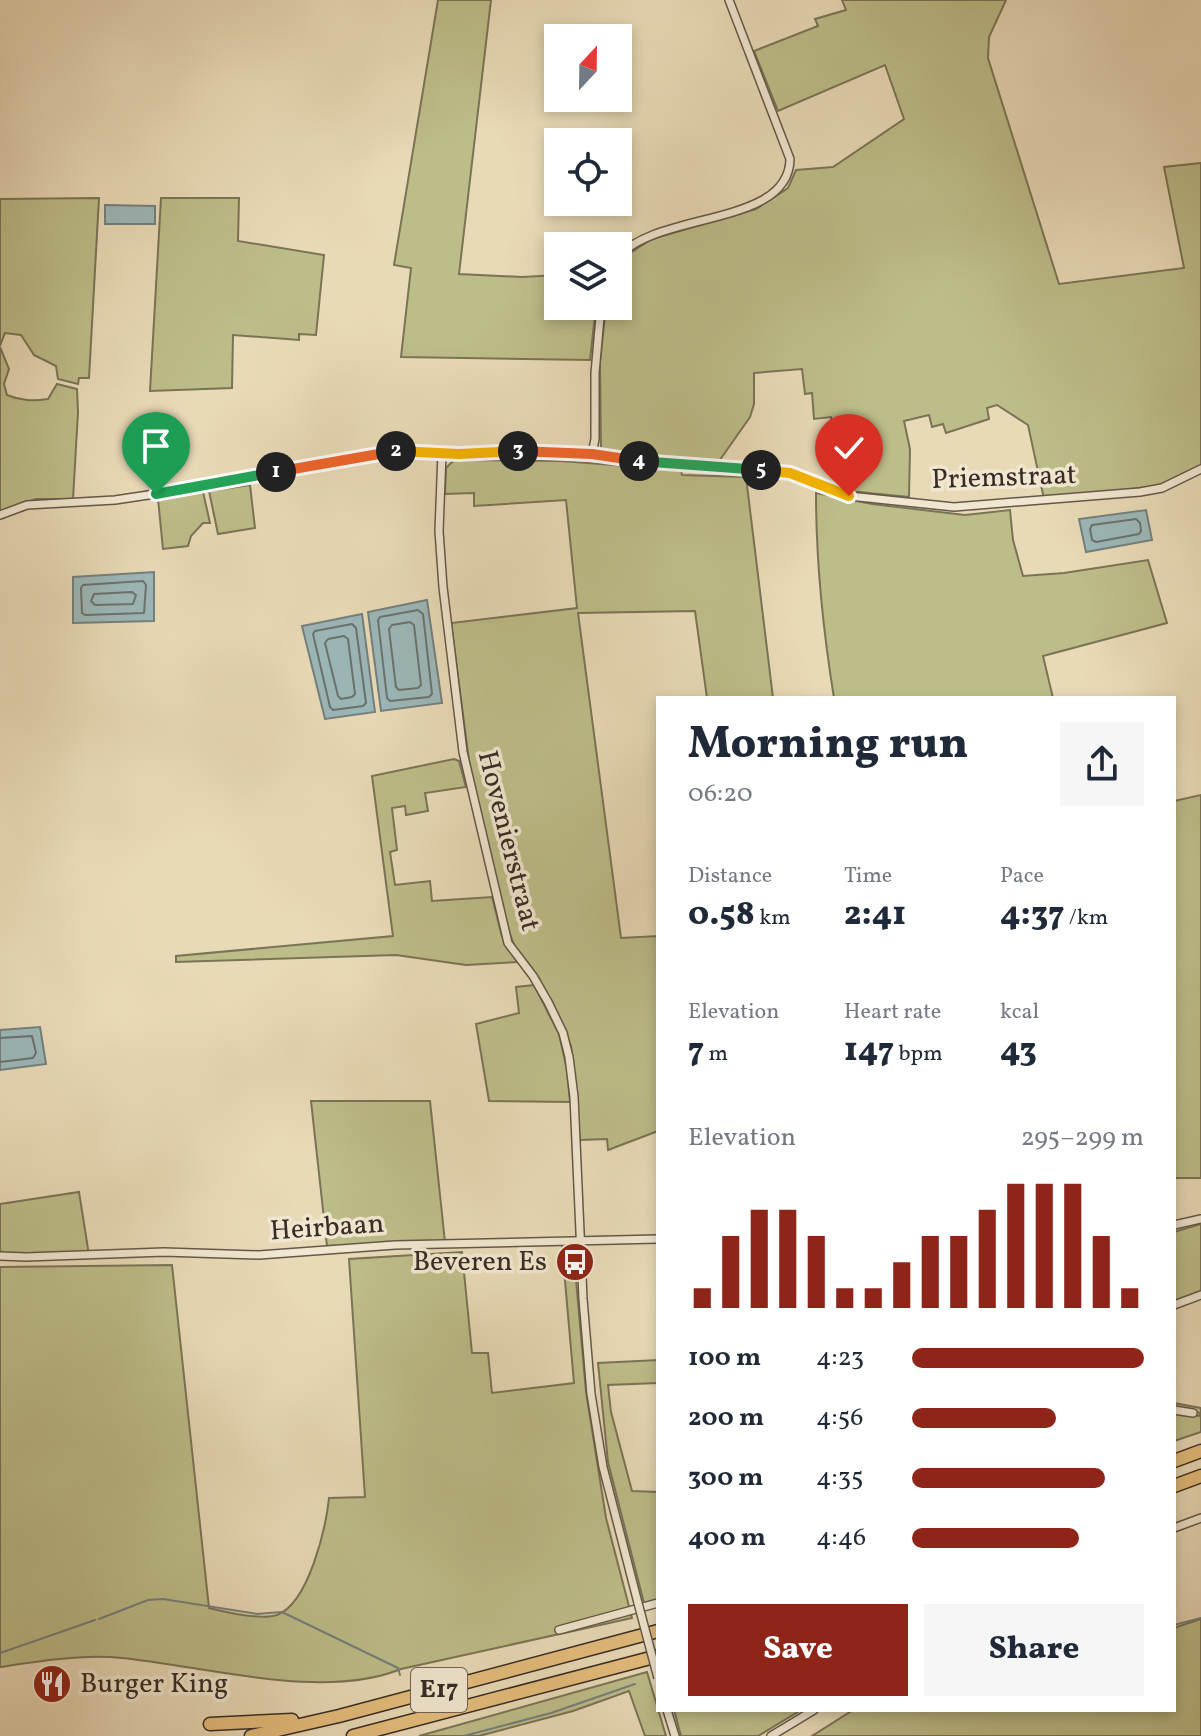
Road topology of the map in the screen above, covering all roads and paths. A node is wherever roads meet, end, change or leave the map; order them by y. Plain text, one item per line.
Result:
1 (729, 0) edge
2 (632, 246) edge
3 (600, 320) edge
4 (442, 453) junction
5 (592, 454) junction
6 (1201, 469) edge
7 (0, 515) edge
8 (1201, 1219) edge
9 (1176, 1225) edge
10 (656, 1239) edge
11 (581, 1241) junction
12 (0, 1256) edge
13 (1201, 1295) edge
14 (1176, 1304) edge
15 (1176, 1410) edge
16 (1193, 1413) dead end
17 (1201, 1451) edge
18 (1176, 1460) edge
19 (1201, 1476) edge
20 (1176, 1485) edge
21 (1201, 1518) edge
22 (1176, 1527) edge
23 (656, 1604) edge
24 (559, 1630) dead end
25 (656, 1632) edge
26 (656, 1657) edge
27 (656, 1670) edge
28 (668, 1712) edge
29 (811, 1712) edge
30 (339, 1716) junction
31 (210, 1724) dead end
32 (251, 1736) edge
33 (353, 1736) edge
34 (675, 1736) edge
35 (771, 1736) edge

1 - 2 street
3 - 5 street
4 - 5 street, Priemstraat
4 - 7 street, Priemstraat
4 - 11 street, Hovenierstraat
5 - 6 street, Priemstraat
8 - 9 street
10 - 11 street, Heirbaan
11 - 12 street, Heirbaan
11 - 27 street, Hovenierstraat, bridge
13 - 14 street
15 - 16 street
17 - 18 highway
19 - 20 highway
21 - 22 street
23 - 24 street
25 - 30 highway, E17
26 - 33 highway, E17
28 - 34 street
29 - 35 street
30 - 31 highway
30 - 32 highway, E17

